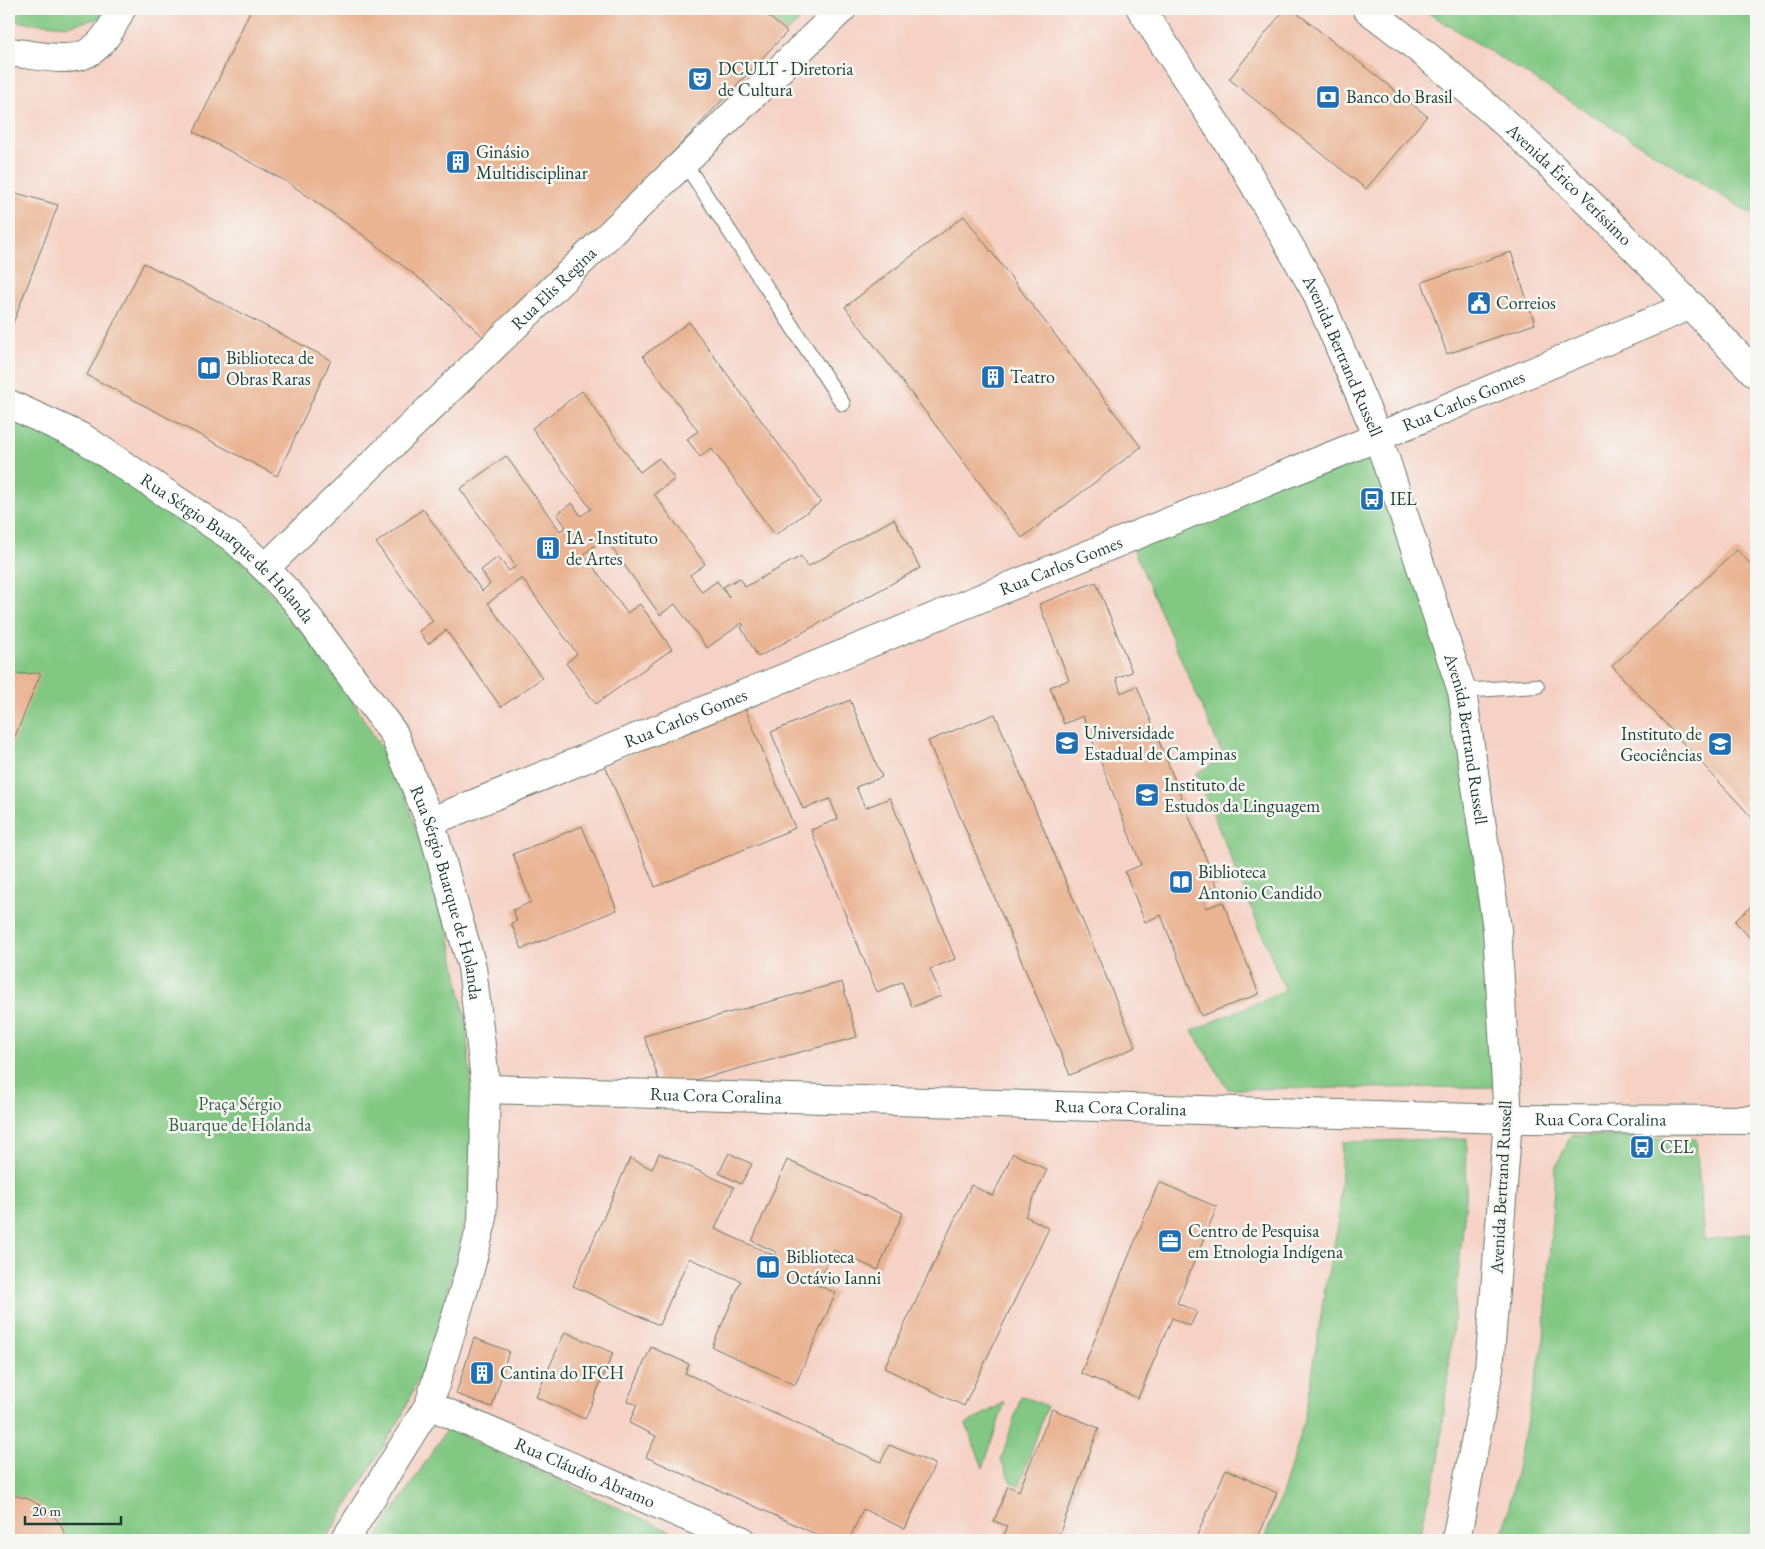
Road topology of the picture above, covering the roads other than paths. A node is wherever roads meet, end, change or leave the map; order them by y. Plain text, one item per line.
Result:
1 (121, 9) edge
2 (842, 9) edge
3 (1140, 9) edge
4 (1367, 9) edge
5 (9, 52) edge
6 (684, 162) junction
7 (1691, 305) junction
8 (1756, 374) edge
9 (9, 404) edge
10 (842, 404) dead end
11 (1378, 437) junction
12 (265, 568) junction
13 (1537, 686) dead end
14 (1462, 691) junction
15 (431, 824) junction
16 (486, 1089) junction
17 (1508, 1119) junction
18 (1756, 1120) edge
19 (429, 1405) junction
20 (346, 1540) edge
21 (741, 1540) edge
22 (1456, 1540) edge

1 - 5 street
2 - 6 street, Rua Elis Regina
3 - 11 street, Avenida Bertrand Russell
4 - 7 street, Avenida Érico Veríssimo
6 - 10 lane
6 - 12 street, Rua Elis Regina
7 - 8 street, Avenida Érico Veríssimo
7 - 11 street, Rua Carlos Gomes
9 - 12 street, Rua Sérgio Buarque de Holanda
11 - 14 street, Avenida Bertrand Russell
11 - 15 street, Rua Carlos Gomes
12 - 15 street, Rua Sérgio Buarque de Holanda
13 - 14 lane
14 - 17 street, Avenida Bertrand Russell
15 - 16 street, Rua Sérgio Buarque de Holanda
16 - 17 street, Rua Cora Coralina
16 - 19 street, Rua Sérgio Buarque de Holanda
17 - 18 street, Rua Cora Coralina
17 - 22 street, Avenida Bertrand Russell
19 - 20 street, Rua Sérgio Buarque de Holanda
19 - 21 street, Rua Cláudio Abramo

